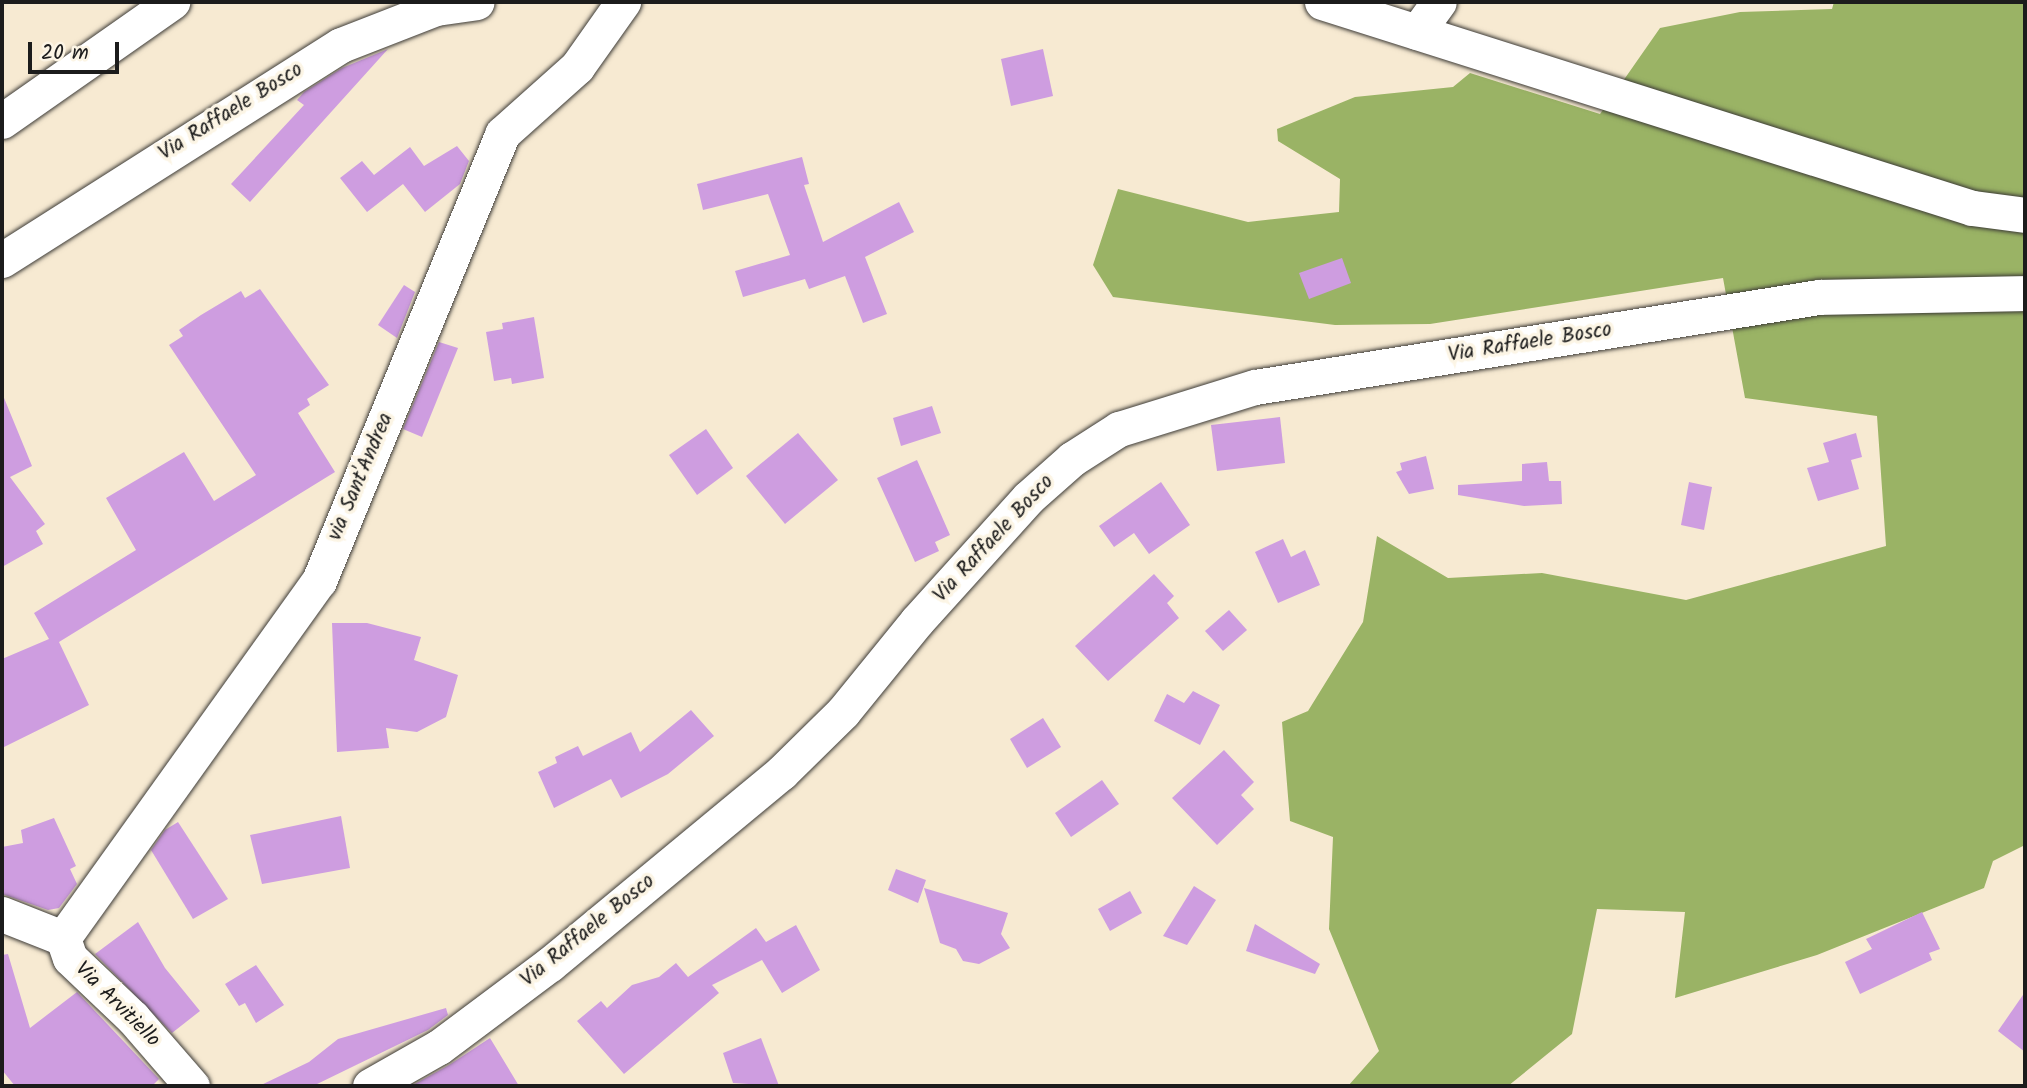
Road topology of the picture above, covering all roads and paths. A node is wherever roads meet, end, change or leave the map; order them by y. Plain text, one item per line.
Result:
1 (172, 2) edge
2 (477, 2) edge
3 (622, 2) edge
4 (1322, 2) edge
5 (1439, 2) edge
6 (1417, 32) junction
7 (2, 121) edge
8 (2025, 215) edge
9 (2, 260) edge
10 (2025, 293) edge
11 (2, 914) edge
12 (63, 938) junction
13 (192, 1086) edge
14 (370, 1086) edge

1 - 7 street
2 - 9 street, Via Raffaele Bosco
3 - 12 street, via Sant'Andrea
4 - 6 street
5 - 6 street
6 - 8 street
10 - 14 street, Via Raffaele Bosco
11 - 12 street, Via Arvitiello
12 - 13 street, Via Arvitiello

